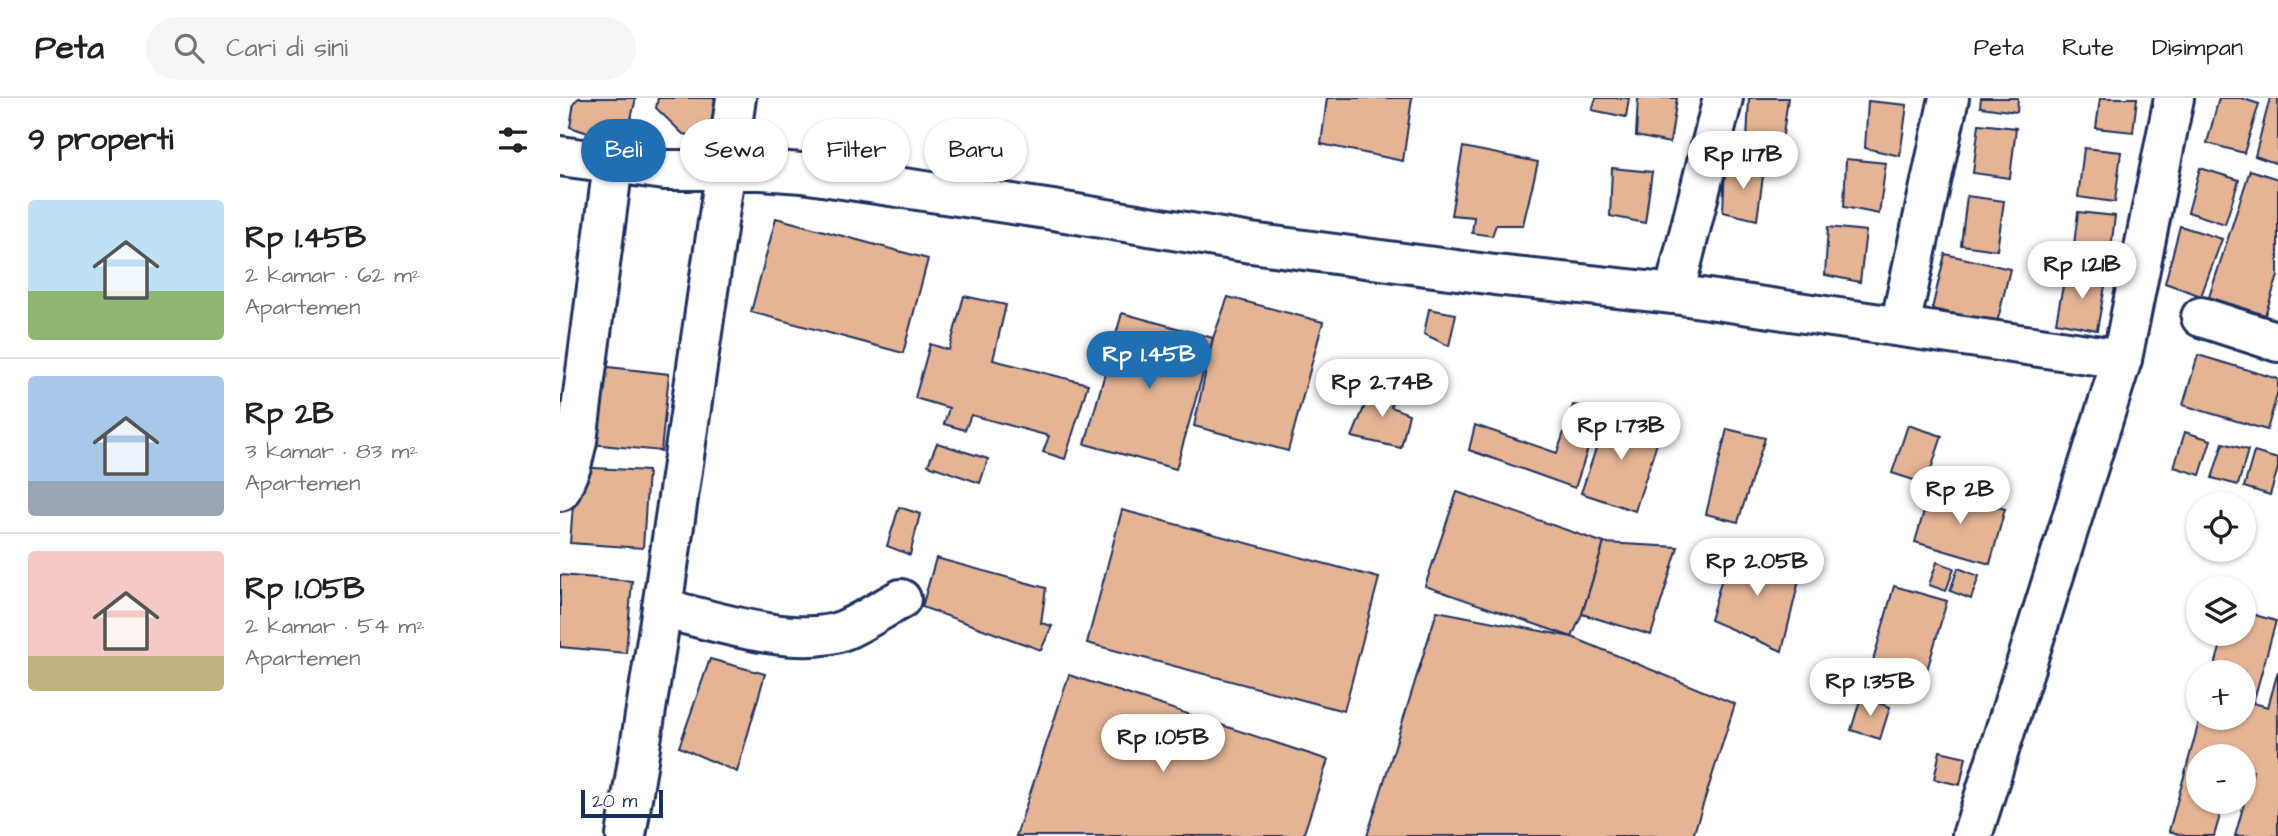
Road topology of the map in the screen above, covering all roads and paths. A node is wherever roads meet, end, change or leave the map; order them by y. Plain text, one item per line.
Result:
1 (736, 98) edge
2 (1724, 98) edge
3 (1949, 98) edge
4 (2174, 98) edge
5 (733, 119) edge
6 (560, 156) edge
7 (581, 159) edge
8 (788, 172) edge
9 (611, 182) edge
10 (723, 182) edge
11 (1674, 294) junction
12 (2201, 317) dead end
13 (1900, 326) junction
14 (2278, 342) edge
15 (2122, 359) junction
16 (560, 491) edge
17 (901, 599) dead end
18 (662, 608) junction
19 (626, 836) edge
20 (1972, 836) edge

1 - 5 lane
2 - 11 lane
3 - 13 lane
4 - 15 lane
6 - 7 lane
8 - 11 lane
9 - 16 lane
10 - 18 lane
11 - 13 lane
12 - 14 lane
13 - 15 lane
15 - 20 lane
17 - 18 lane
18 - 19 lane

